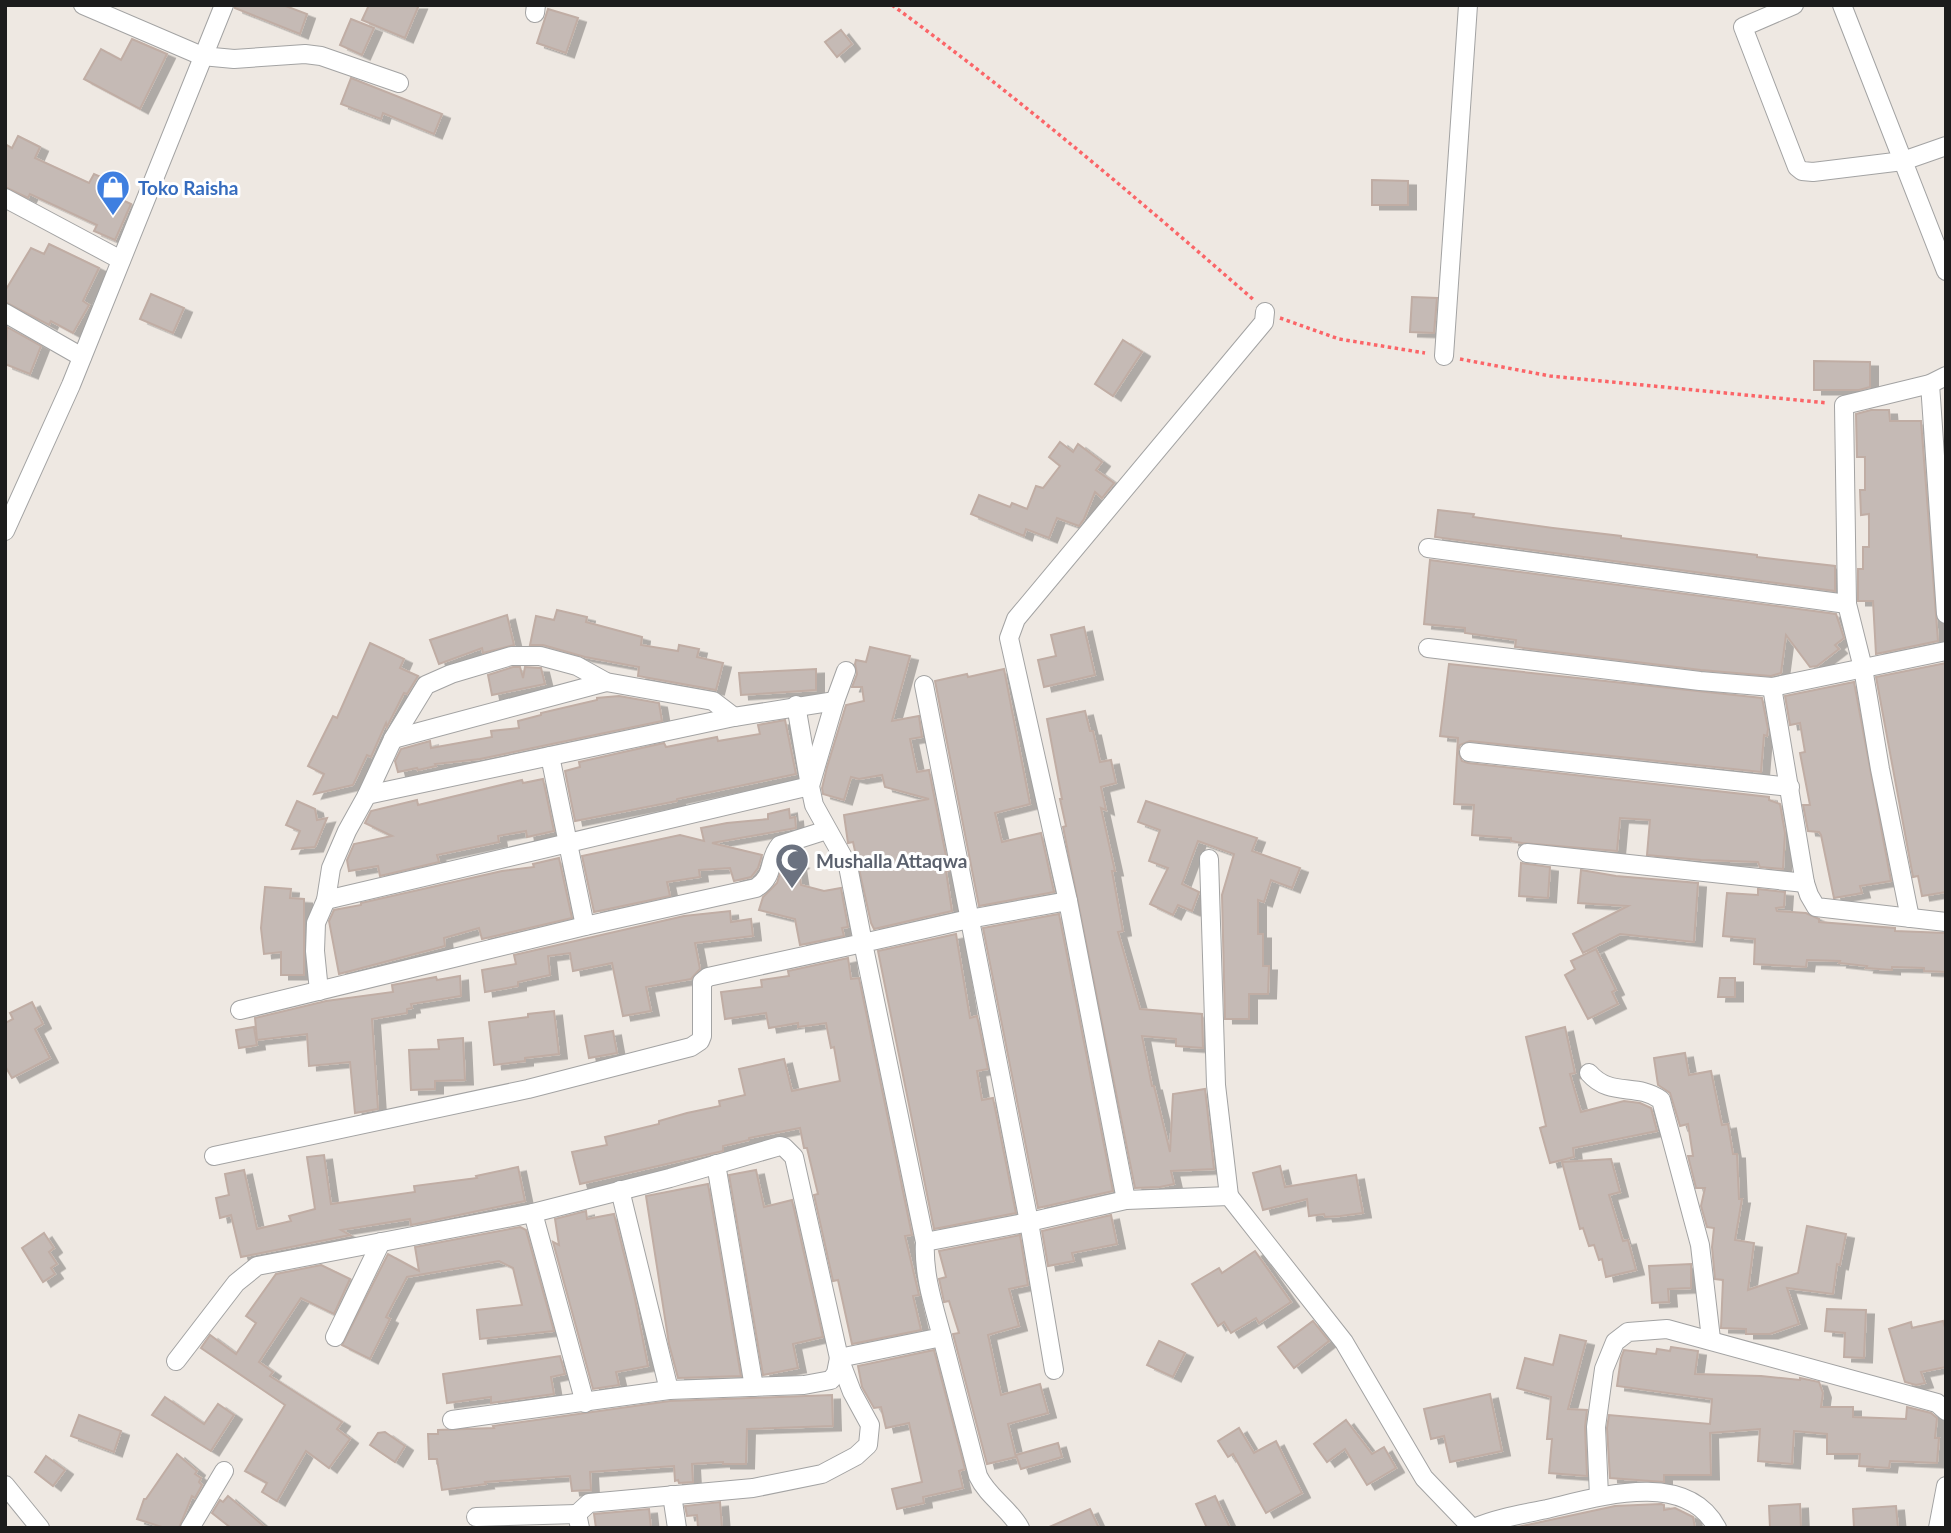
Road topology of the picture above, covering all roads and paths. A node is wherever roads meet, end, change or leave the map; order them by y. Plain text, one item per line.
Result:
1 (83, 5) edge
2 (224, 5) edge
3 (891, 5) edge
4 (1468, 5) edge
5 (1794, 5) edge
6 (1842, 5) edge
7 (202, 56) junction
8 (399, 83) dead end
9 (1946, 146) edge
10 (1903, 161) junction
11 (5, 198) edge
12 (121, 260) junction
13 (1946, 271) edge
14 (5, 313) edge
15 (1265, 313) junction
16 (1444, 356) junction
17 (82, 357) junction
18 (1938, 380) edge
19 (1844, 405) junction
20 (5, 531) edge
21 (1428, 548) dead end
22 (1847, 604) junction
23 (1946, 614) edge
24 (1428, 648) dead end
25 (1946, 651) edge
26 (1863, 668) junction
27 (846, 671) dead end
28 (606, 682) junction
29 (924, 685) dead end
30 (1772, 687) junction
31 (835, 701) junction
32 (796, 705) junction
33 (734, 717) junction
34 (393, 739) junction
35 (1469, 752) dead end
36 (550, 756) junction
37 (810, 786) junction
38 (1790, 787) junction
39 (367, 795) junction
40 (827, 830) junction
41 (569, 843) junction
42 (1527, 853) dead end
43 (1209, 859) dead end
44 (1805, 883) junction
45 (326, 900) junction
46 (1068, 901) junction
47 (1910, 918) junction
48 (970, 919) junction
49 (1946, 922) edge
50 (585, 926) junction
51 (863, 943) junction
52 (319, 990) junction
53 (240, 1010) dead end
54 (1589, 1073) dead end
55 (214, 1156) dead end
56 (716, 1164) junction
57 (620, 1190) junction
58 (1229, 1196) junction
59 (1126, 1200) junction
60 (533, 1213) junction
61 (1029, 1222) junction
62 (381, 1242) junction
63 (925, 1242) junction
64 (335, 1336) dead end
65 (942, 1337) junction
66 (1711, 1339) junction
67 (839, 1358) junction
68 (176, 1361) dead end
69 (1054, 1370) dead end
70 (754, 1387) junction
71 (669, 1390) junction
72 (585, 1403) junction
73 (1946, 1411) edge
74 (452, 1420) dead end
75 (224, 1471) dead end
76 (5, 1485) edge
77 (1946, 1486) edge
78 (671, 1495) junction
79 (1599, 1496) junction
80 (476, 1517) dead end
81 (514, 1521) edge
82 (578, 1521) edge
83 (40, 1528) edge
84 (190, 1528) edge
85 (677, 1528) edge
86 (1020, 1528) edge
87 (1473, 1528) edge
88 (1717, 1528) edge
89 (1938, 1528) edge

1 - 7 street
2 - 7 street
3 - 15 path
4 - 16 street
5 - 10 street
6 - 10 street
7 - 8 street
7 - 12 street
9 - 10 street
10 - 13 street
11 - 12 street
12 - 17 street
14 - 17 street
15 - 16 path
15 - 46 street
16 - 19 path
17 - 20 street
18 - 19 street
18 - 23 street
19 - 22 street
21 - 22 street
22 - 26 street
24 - 30 street
25 - 26 street
26 - 30 street
26 - 47 street
27 - 31 street
28 - 33 street
28 - 34 street
28 - 34 street
29 - 48 street
30 - 38 street
31 - 32 street
31 - 37 street
32 - 33 street
32 - 37 street
33 - 36 street
34 - 39 street
35 - 38 street
36 - 39 street
36 - 41 street
37 - 40 street
37 - 41 street
38 - 44 street
39 - 45 street
40 - 50 street
40 - 51 street
41 - 45 street
41 - 50 street
42 - 44 street
43 - 58 street
44 - 47 street
45 - 52 street
46 - 48 street
46 - 59 street
47 - 49 street
48 - 51 street
48 - 61 street
50 - 52 street
51 - 55 street
51 - 63 street
52 - 53 street
54 - 66 street
56 - 57 street
56 - 67 street
56 - 70 street
57 - 60 street
57 - 71 street
58 - 59 street
58 - 87 street
59 - 61 street
60 - 62 street
60 - 72 street
61 - 63 street
61 - 69 street
62 - 64 street
62 - 68 street
63 - 65 street
65 - 67 street
65 - 86 street
66 - 73 street
66 - 79 street
67 - 70 street
67 - 78 street
70 - 71 street
71 - 72 street
72 - 74 street
75 - 84 street
76 - 83 street
77 - 89 street
78 - 82 street
78 - 85 street
79 - 87 street
79 - 88 street
80 - 81 street
81 - 82 street

